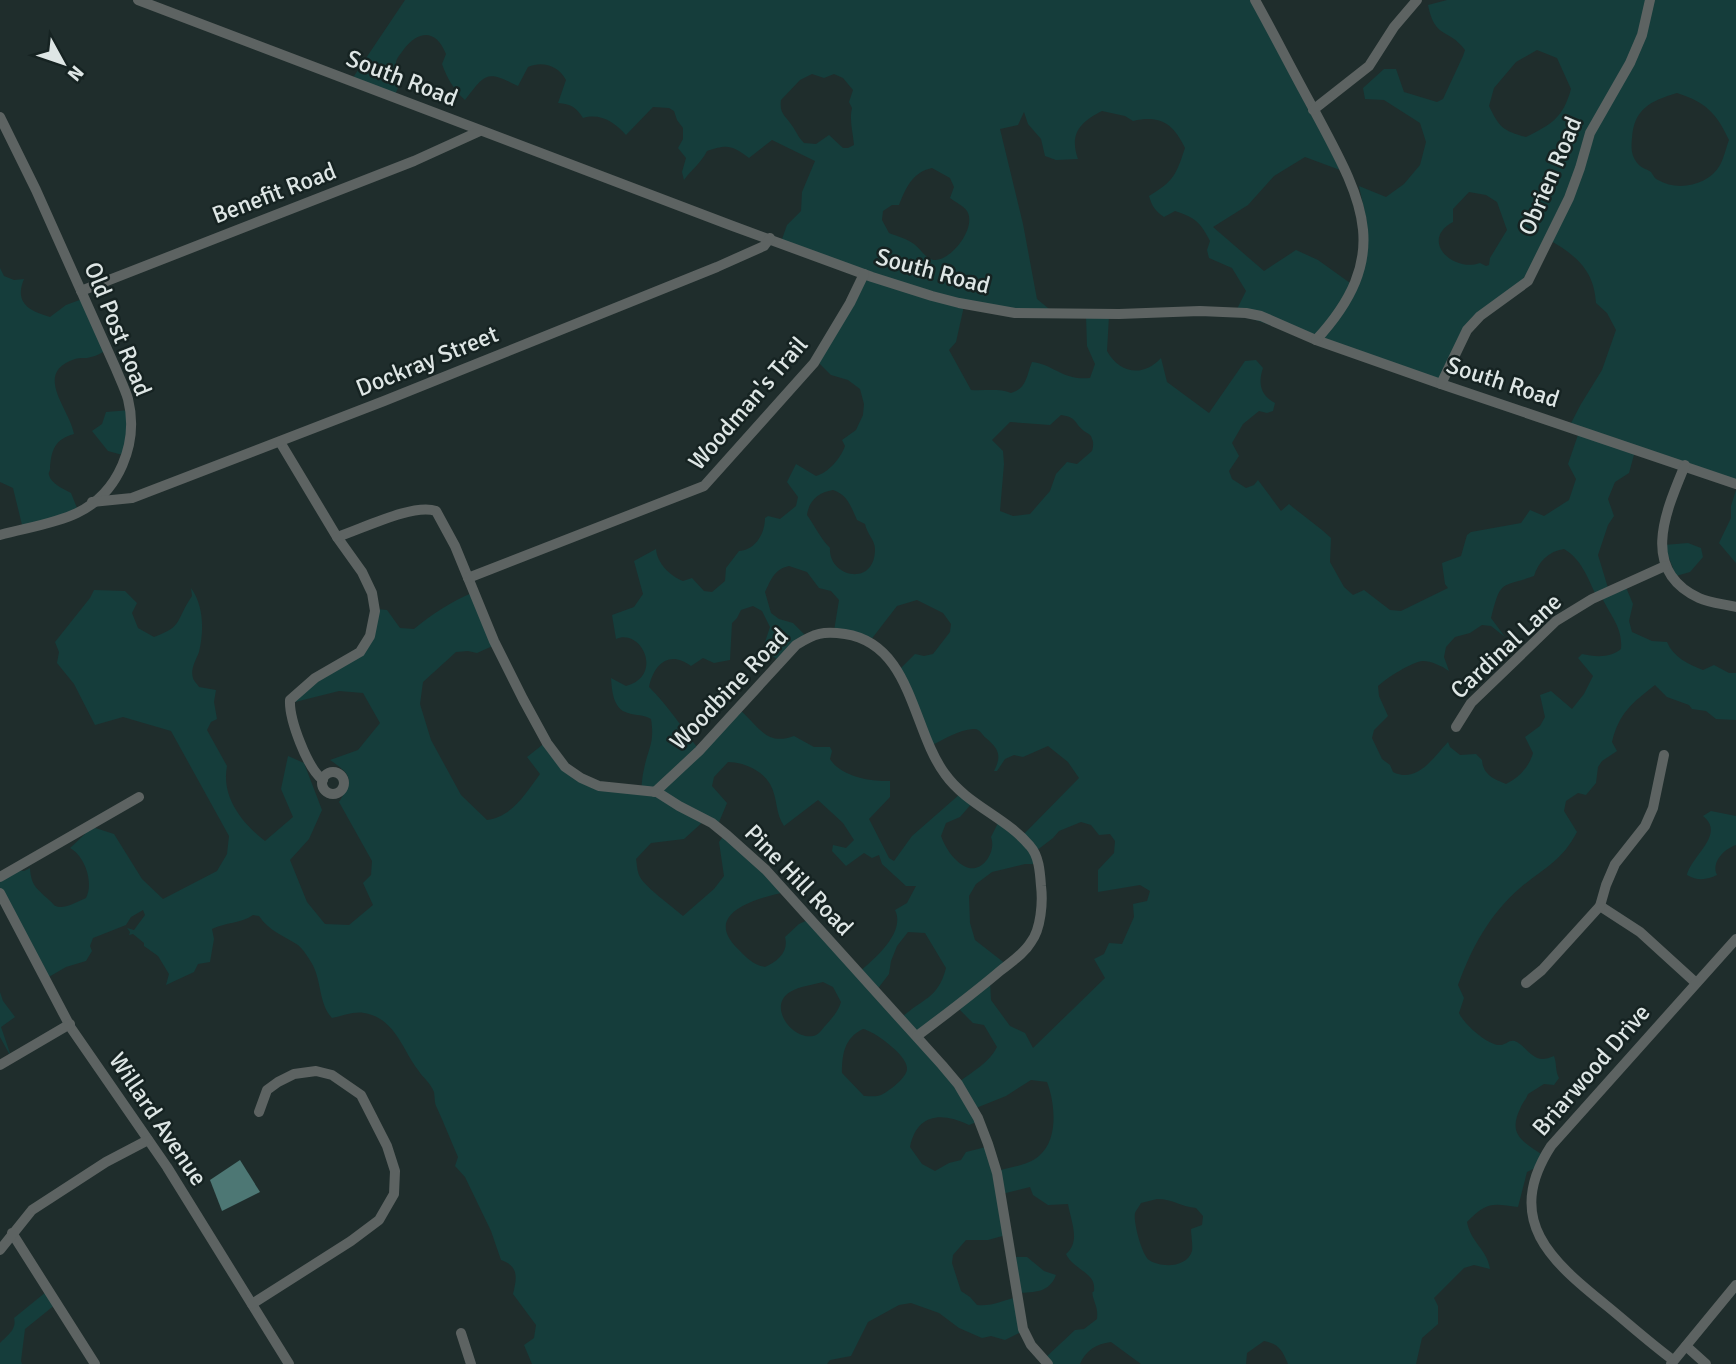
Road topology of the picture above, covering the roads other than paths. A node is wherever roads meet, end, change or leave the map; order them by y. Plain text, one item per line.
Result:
1 (138, 0) edge
2 (1255, 0) edge
3 (1417, 0) edge
4 (1650, 0) edge
5 (1313, 110) junction
6 (0, 117) edge
7 (480, 131) junction
8 (770, 238) junction
9 (864, 274) junction
10 (81, 291) junction
11 (1316, 340) junction
12 (1441, 384) junction
13 (280, 442) junction
14 (1685, 466) junction
15 (1736, 484) edge
16 (92, 502) junction
17 (0, 535) edge
18 (337, 537) junction
19 (1665, 566) junction
20 (468, 578) junction
21 (1736, 607) edge
22 (1456, 727) dead end
23 (1664, 755) dead end
24 (323, 780) dead end
25 (655, 792) junction
26 (139, 797) dead end
27 (0, 877) edge
28 (0, 893) edge
29 (1601, 906) junction
30 (1736, 939) edge
31 (1526, 983) dead end
32 (1696, 983) junction
33 (70, 1024) junction
34 (917, 1036) junction
35 (0, 1065) edge
36 (259, 1112) dead end
37 (148, 1140) junction
38 (12, 1233) junction
39 (0, 1250) edge
40 (1736, 1285) edge
41 (252, 1304) junction
42 (461, 1333) dead end
43 (1686, 1346) junction
44 (1672, 1362) edge
45 (95, 1364) edge
46 (289, 1364) edge
47 (471, 1364) edge
48 (1048, 1364) edge
49 (1706, 1364) edge

1 - 7 street, South Road
2 - 5 street
3 - 5 street
4 - 12 street, Obrien Road
5 - 11 street
6 - 10 street, Old Post Road
7 - 8 street, South Road
7 - 10 street, Benefit Road
8 - 9 street, South Road
8 - 13 street, Dockray Street
9 - 11 street, South Road
9 - 20 street, Woodman's Trail
10 - 16 street, Old Post Road
11 - 12 street, South Road
12 - 14 street, South Road
13 - 16 street, Dockray Street
13 - 18 street
14 - 15 street, South Road
14 - 19 street
16 - 17 street, Old Post Road
18 - 20 street, Pine Hill Road
18 - 24 street
19 - 21 street
19 - 22 street, Cardinal Lane
20 - 25 street, Pine Hill Road
23 - 29 street
25 - 34 street, Pine Hill Road
25 - 34 street, Woodbine Road
26 - 27 street
28 - 33 street, Willard Avenue
29 - 31 street
29 - 32 street
30 - 32 street, Briarwood Drive
32 - 44 street, Briarwood Drive
33 - 35 street
33 - 37 street, Willard Avenue
34 - 48 street, Pine Hill Road
36 - 41 street
37 - 38 street
37 - 41 street, Willard Avenue
38 - 39 street
38 - 45 street
40 - 43 street
41 - 46 street, Willard Avenue
42 - 47 street
43 - 44 street
43 - 49 street

